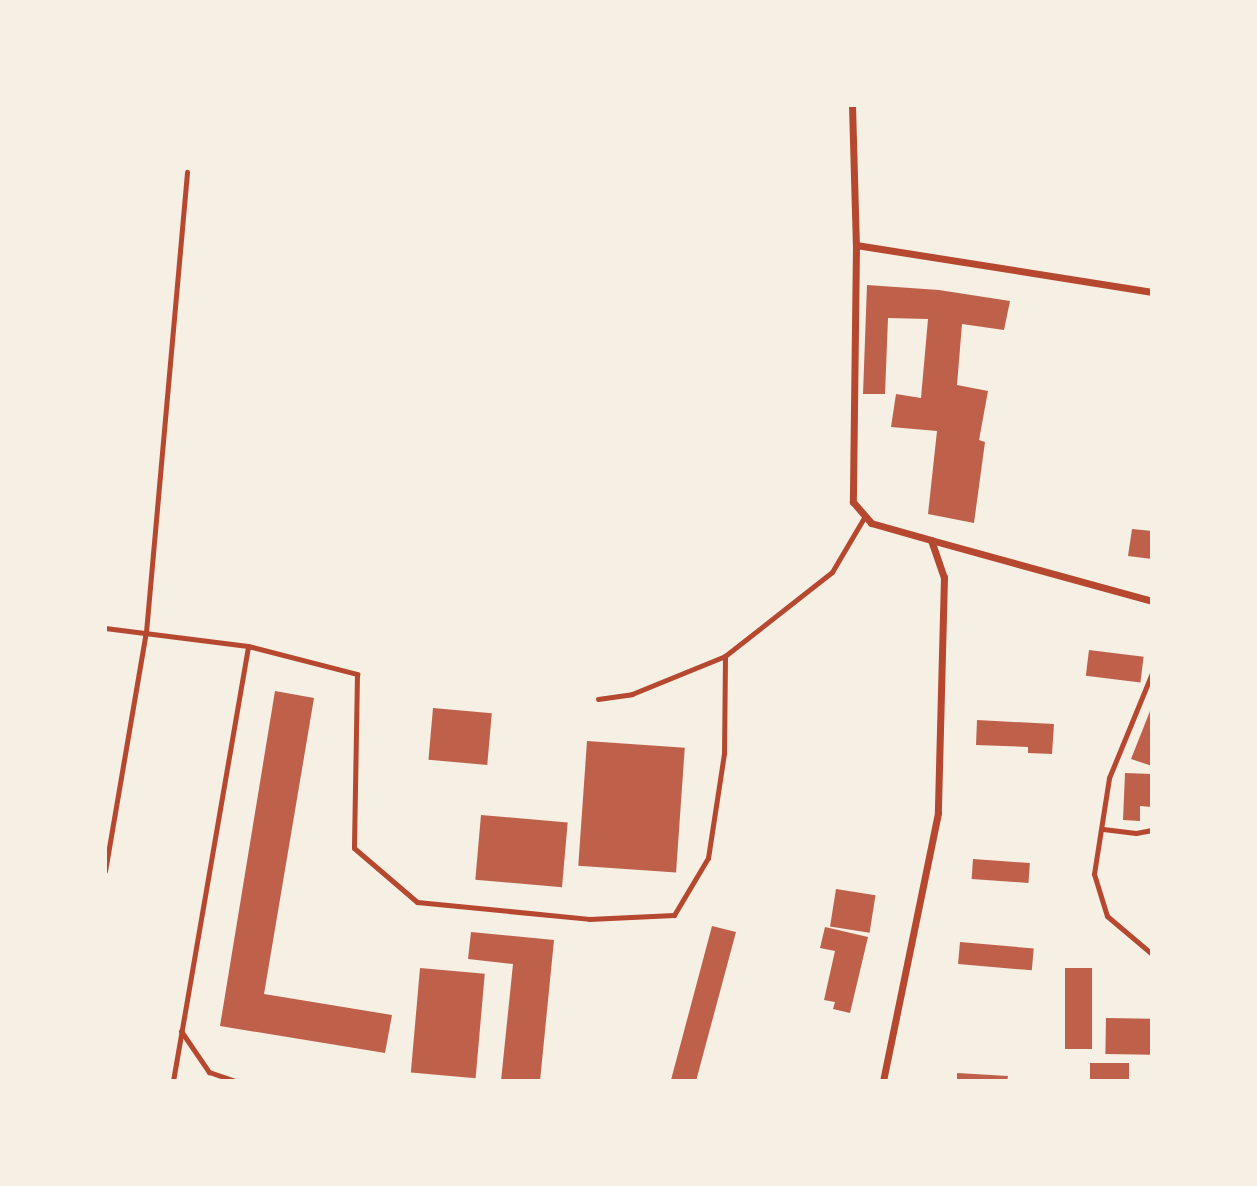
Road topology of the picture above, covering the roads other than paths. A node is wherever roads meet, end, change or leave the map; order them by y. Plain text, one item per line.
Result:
1 (852, 105) edge
2 (187, 172) dead end
3 (856, 245) junction
4 (1152, 292) edge
5 (865, 516) junction
6 (932, 540) junction
7 (1152, 601) edge
8 (105, 628) edge
9 (146, 632) junction
10 (247, 646) junction
11 (724, 656) junction
12 (1152, 673) edge
13 (598, 699) dead end
14 (1103, 829) junction
15 (1152, 830) edge
16 (105, 872) edge
17 (1152, 954) edge
18 (180, 1031) junction
19 (173, 1081) edge
20 (235, 1081) edge
21 (883, 1081) edge

1 - 3 street
2 - 9 lane
3 - 4 street
3 - 5 street
5 - 6 street
5 - 11 lane
6 - 7 street
6 - 21 street
8 - 9 lane
9 - 10 lane
9 - 16 lane
10 - 11 lane
10 - 18 lane
11 - 13 lane
12 - 14 lane
14 - 15 lane
14 - 17 lane
18 - 19 lane
18 - 20 lane

